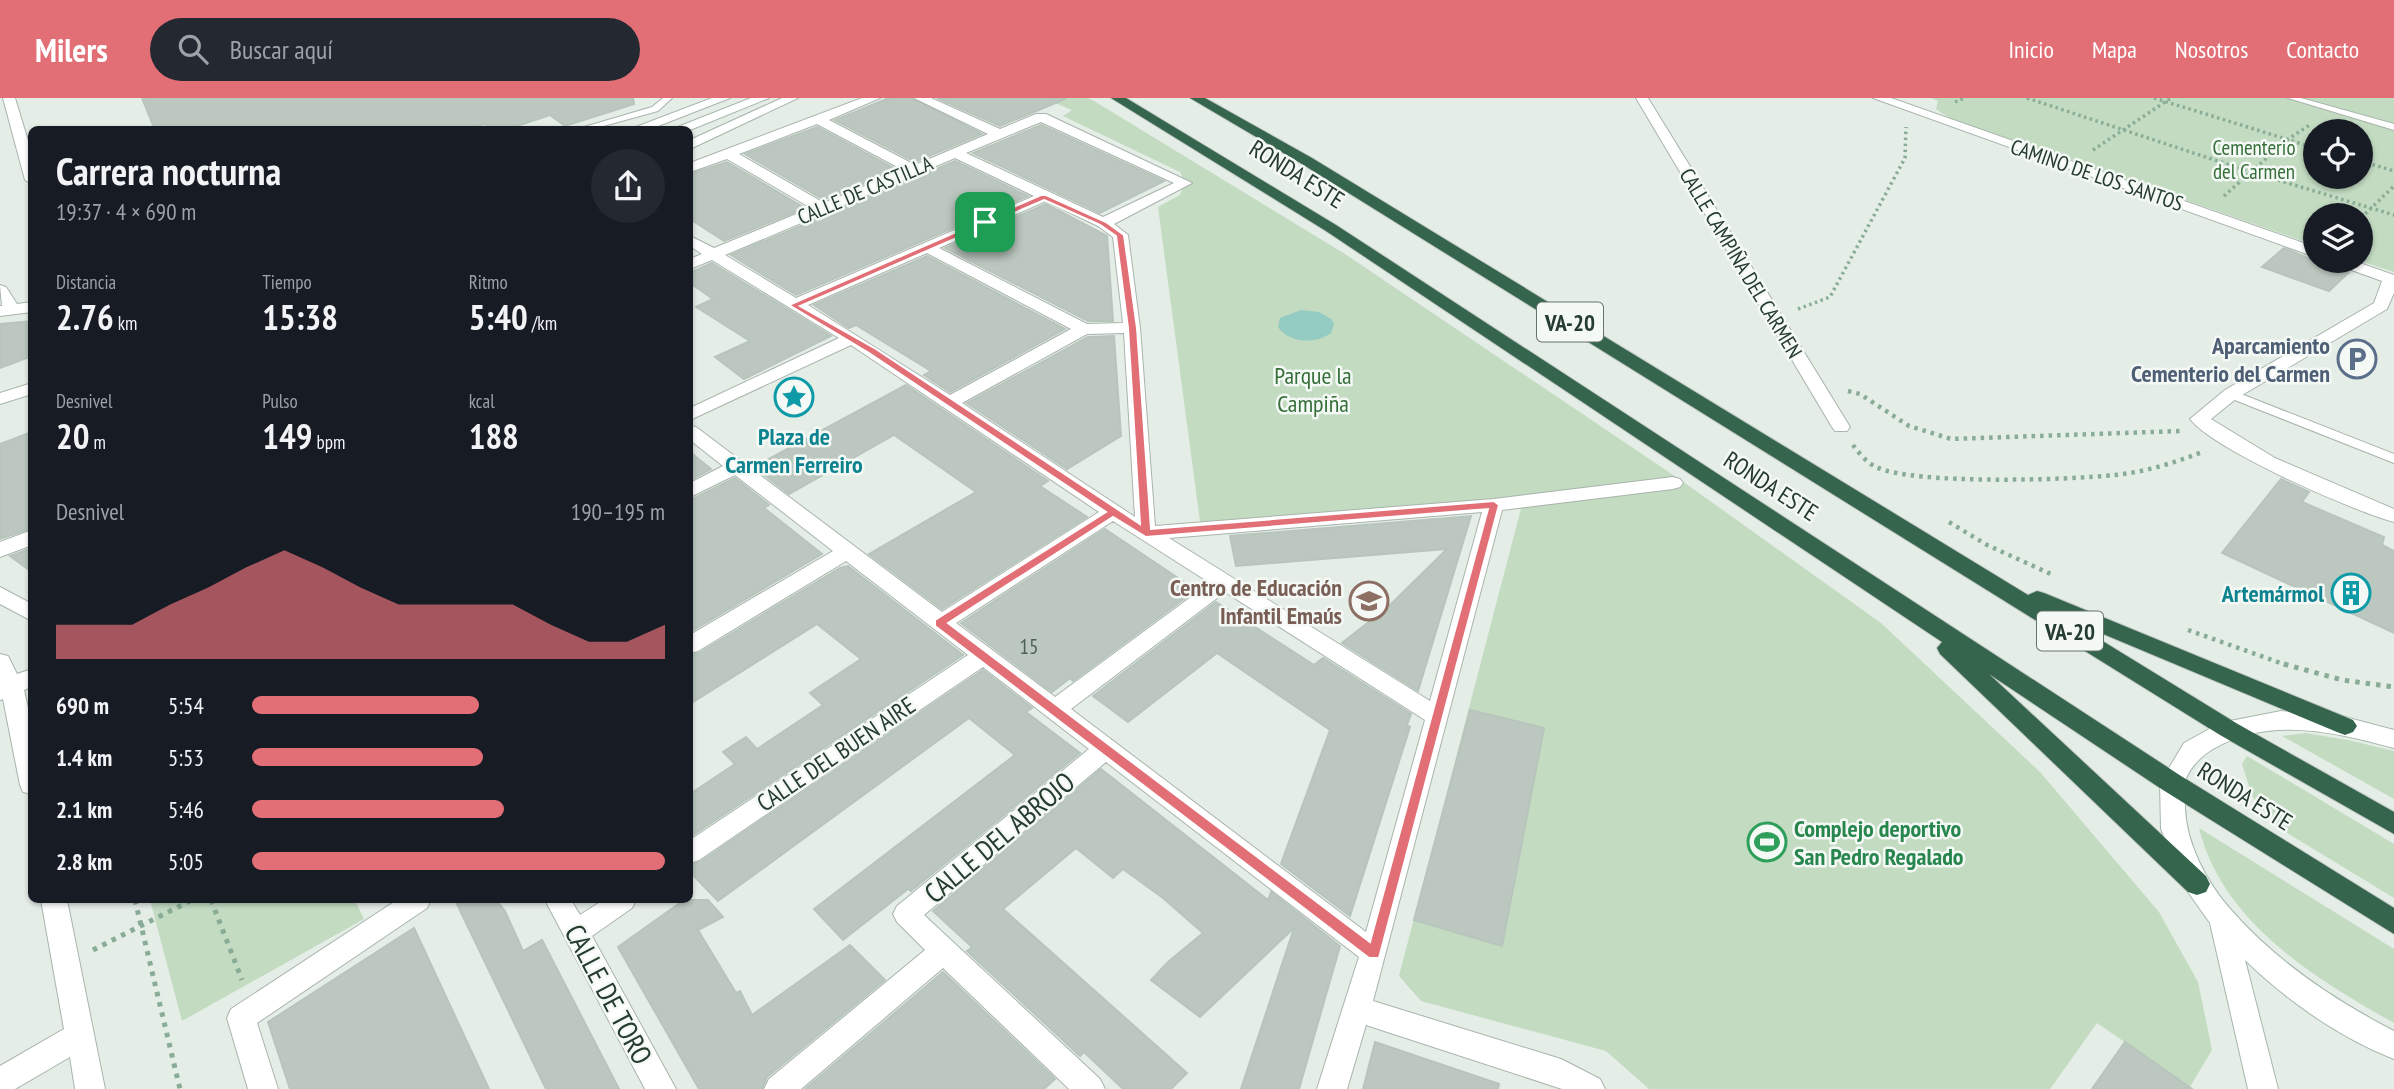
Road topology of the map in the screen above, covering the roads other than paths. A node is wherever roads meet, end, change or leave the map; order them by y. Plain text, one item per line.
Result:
1 (9, 98) edge
2 (668, 98) edge
3 (724, 98) edge
4 (764, 98) edge
5 (792, 98) edge
6 (874, 98) edge
7 (920, 98) edge
8 (1117, 98) edge
9 (1196, 98) edge
10 (1642, 98) edge
11 (1879, 98) edge
12 (2292, 98) edge
13 (2343, 98) edge
14 (1910, 103) edge
15 (2332, 110) junction
16 (817, 120) junction
17 (592, 126) edge
18 (646, 126) edge
19 (687, 126) edge
20 (2394, 127) edge
21 (999, 134) junction
22 (693, 144) edge
23 (955, 153) junction
24 (727, 154) junction
25 (28, 166) edge
26 (693, 166) edge
27 (914, 170) junction
28 (1044, 197) junction
29 (822, 208) junction
30 (1103, 223) junction
31 (693, 242) edge
32 (926, 247) junction
33 (2303, 248) edge
34 (711, 255) junction
35 (693, 263) edge
36 (2373, 272) edge
37 (2392, 279) edge
38 (0, 290) edge
39 (28, 297) edge
40 (793, 305) junction
41 (28, 307) edge
42 (6, 310) edge
43 (1132, 328) junction
44 (1084, 329) junction
45 (850, 339) junction
46 (28, 389) edge
47 (2231, 394) junction
48 (0, 399) edge
49 (948, 402) junction
50 (693, 414) edge
51 (1841, 427) road end
52 (693, 433) edge
53 (2394, 458) edge
54 (736, 467) junction
55 (1673, 483) dead end
56 (693, 490) edge
57 (1494, 505) junction
58 (1112, 512) junction
59 (2394, 516) edge
60 (1146, 533) junction
61 (28, 539) edge
62 (0, 550) edge
63 (846, 552) junction
64 (1984, 576) junction
65 (1224, 582) junction
66 (0, 594) edge
67 (1908, 610) junction
68 (28, 612) edge
69 (940, 623) junction
70 (693, 643) edge
71 (983, 656) junction
72 (0, 663) edge
73 (15, 685) edge
74 (1054, 710) junction
75 (1437, 716) junction
76 (2345, 726) junction
77 (2228, 729) junction
78 (2394, 739) edge
79 (1105, 749) junction
80 (28, 761) edge
81 (2172, 783) junction
82 (2394, 824) edge
83 (693, 851) edge
84 (2197, 884) junction
85 (55, 903) edge
86 (414, 903) edge
87 (560, 903) edge
88 (619, 903) edge
89 (2222, 919) junction
90 (2394, 922) edge
91 (576, 932) junction
92 (944, 951) junction
93 (1374, 953) junction
94 (1356, 1009) junction
95 (79, 1035) junction
96 (2394, 1046) edge
97 (0, 1082) edge
98 (90, 1089) edge
99 (263, 1089) edge
100 (661, 1089) edge
101 (779, 1089) edge
102 (1090, 1089) edge
103 (1332, 1089) edge
104 (1590, 1089) edge
105 (2263, 1089) edge

1 - 25 street
2 - 17 lane
3 - 18 street
4 - 19 street
5 - 22 street
6 - 16 street
7 - 21 street
8 - 67 highway, RONDA ESTE / VA-20
9 - 64 highway, RONDA ESTE / VA-20
10 - 51 street, CALLE CAMPIÑA DEL CARMEN
11 - 14 street, CAMINO DE LOS SANTOS
12 - 15 lane
13 - 15 lane
14 - 33 street, CAMINO DE LOS SANTOS
15 - 20 lane
16 - 24 street
16 - 27 street
21 - 23 street, CALLE DE CASTILLA
21 - 30 street, CALLE DE CASTILLA
23 - 27 street, CALLE DE CASTILLA
23 - 28 street
24 - 26 street
24 - 29 street
27 - 29 street, CALLE DE CASTILLA
28 - 30 street
28 - 32 street
29 - 34 street, CALLE DE CASTILLA
30 - 43 street
31 - 34 street
32 - 40 street
32 - 44 street
34 - 35 street, CALLE DE CASTILLA
34 - 40 street
36 - 37 street
37 - 47 street
38 - 42 street
39 - 42 street
40 - 45 street
41 - 42 street
43 - 44 street
43 - 60 street
44 - 49 street
45 - 49 street
45 - 50 street
46 - 48 street
47 - 53 lane
47 - 59 street
49 - 58 street
52 - 54 street
54 - 56 street
54 - 63 street
55 - 57 street
57 - 60 street
57 - 75 street
58 - 60 street
58 - 69 street
60 - 65 street
61 - 62 street
63 - 69 street
63 - 70 street
64 - 76 highway
64 - 77 highway, RONDA ESTE / VA-20
65 - 74 street
65 - 75 street
66 - 68 street
67 - 81 highway, RONDA ESTE / VA-20
67 - 84 highway
69 - 71 street
71 - 74 street
71 - 83 street, CALLE DEL BUEN AIRE
72 - 73 street
73 - 80 street
74 - 79 street
75 - 93 street
76 - 77 street
76 - 78 street
77 - 81 street
77 - 82 highway, RONDA ESTE / VA-20
79 - 92 street, CALLE DEL ABROJO
79 - 93 street
81 - 84 street
81 - 90 highway, RONDA ESTE / VA-20
84 - 89 street
85 - 95 street
86 - 99 street
87 - 91 street, CALLE DE TORO
88 - 91 street
89 - 96 street
89 - 105 street
91 - 100 street, CALLE DE TORO
92 - 101 street
92 - 102 street
93 - 94 street
94 - 103 street
94 - 104 street
95 - 97 street
95 - 98 street

